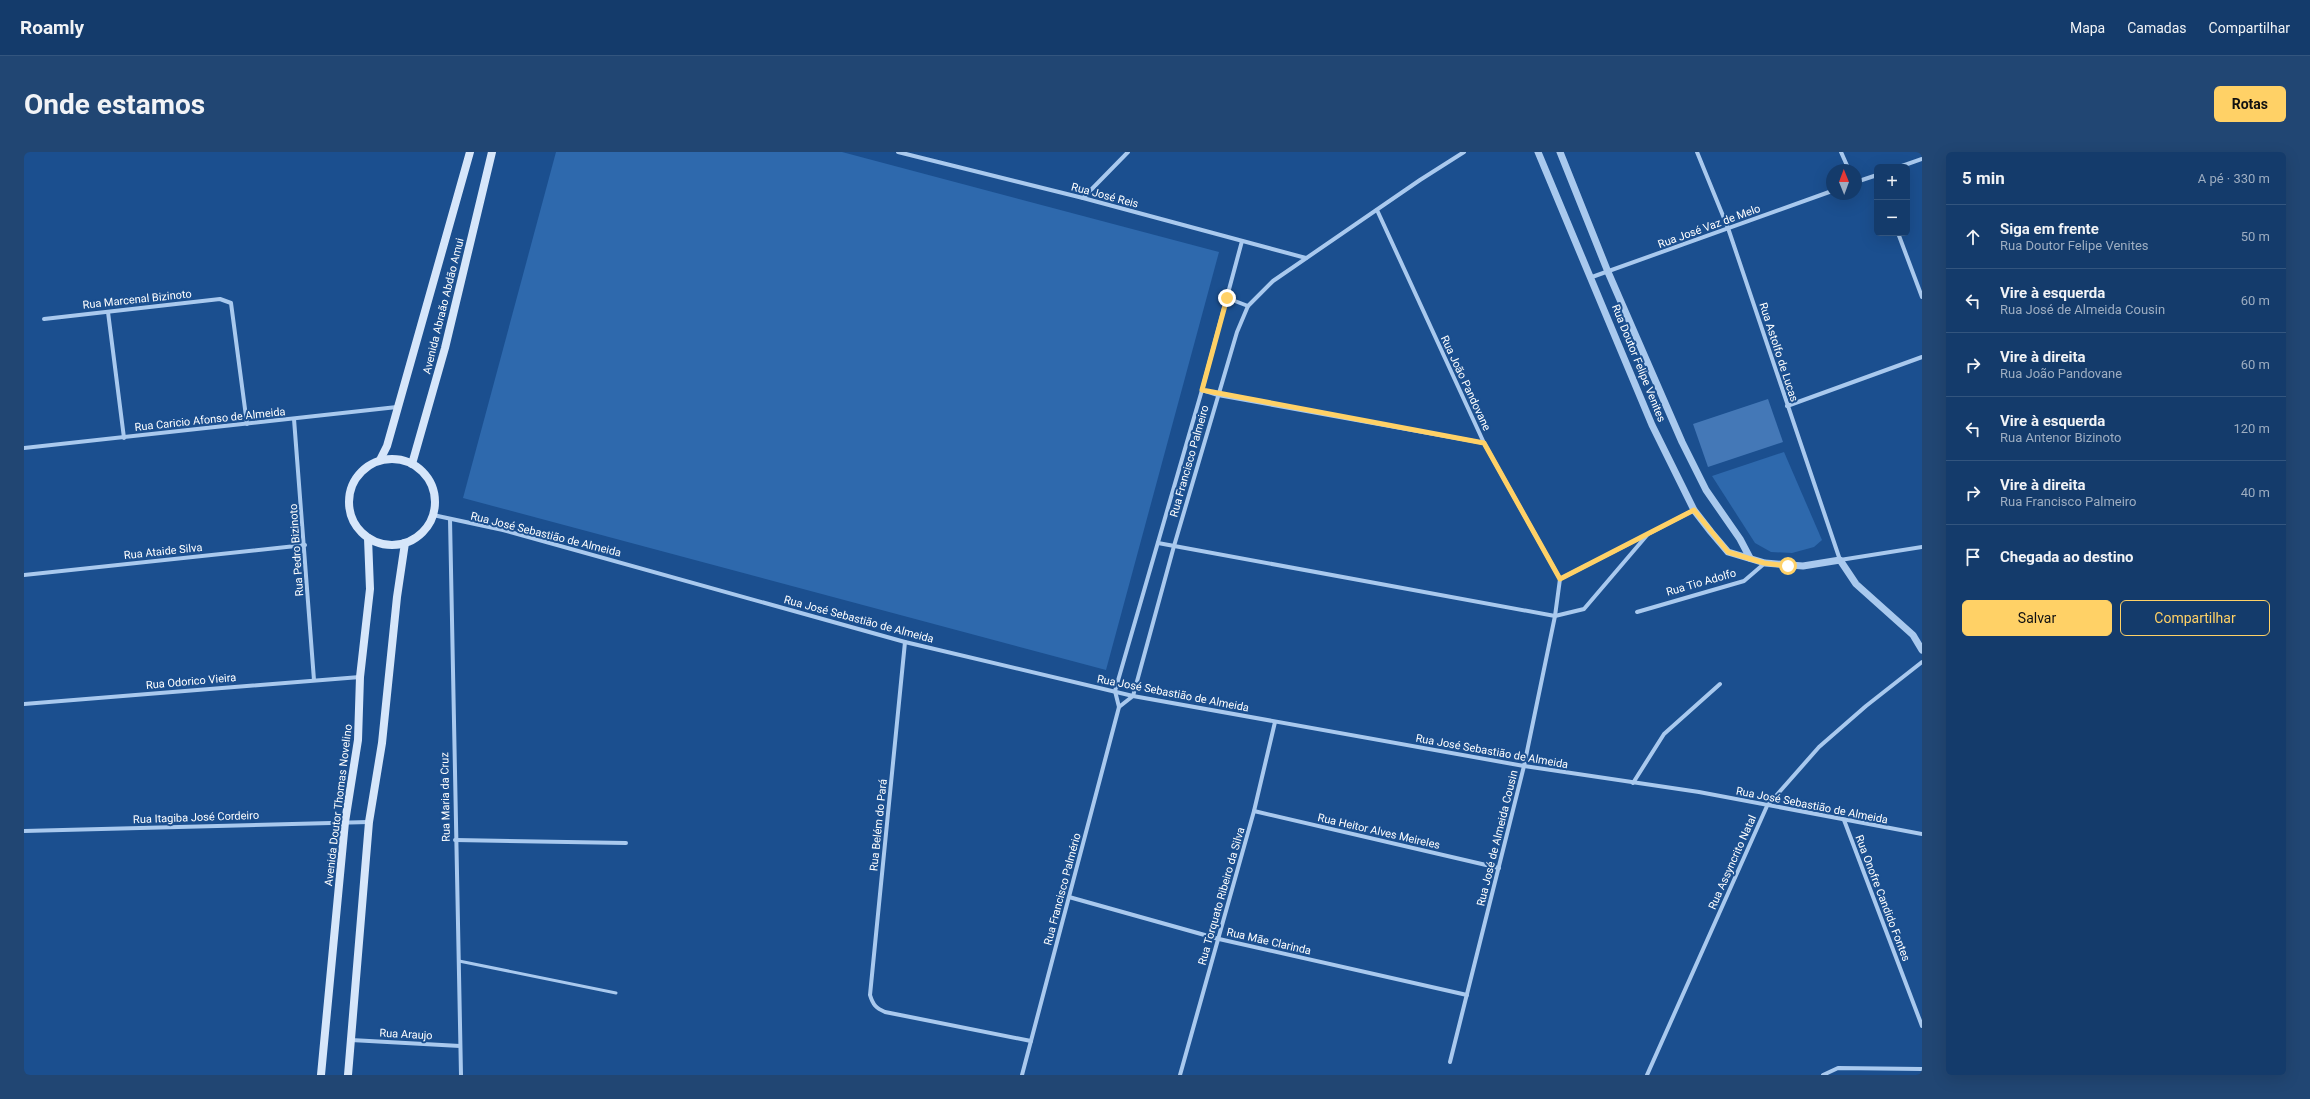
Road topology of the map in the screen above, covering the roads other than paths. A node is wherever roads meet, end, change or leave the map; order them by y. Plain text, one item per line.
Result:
1 (470, 152) edge
2 (492, 152) edge
3 (898, 152) edge
4 (1128, 152) edge
5 (1464, 152) edge
6 (1538, 152) edge
7 (1560, 152) edge
8 (1697, 152) edge
9 (1841, 152) edge
10 (1922, 159) edge
11 (1846, 164) edge
12 (1908, 164) edge
13 (1874, 178) edge
14 (1862, 180) edge
15 (1826, 193) edge
16 (1083, 198) junction
17 (1377, 210) junction
18 (1728, 228) junction
19 (1899, 236) edge
20 (1242, 241) junction
21 (1306, 258) junction
22 (1608, 272) junction
23 (1592, 277) junction
24 (1922, 297) edge
25 (1227, 298) junction
26 (1248, 306) junction
27 (108, 312) junction
28 (44, 319) dead end
29 (1922, 357) edge
30 (1202, 390) junction
31 (1218, 395) junction
32 (1787, 406) junction
33 (398, 407) junction
34 (294, 419) junction
35 (247, 424) junction
36 (124, 438) junction
37 (1484, 443) junction
38 (24, 448) edge
39 (380, 460) junction
40 (412, 464) junction
41 (1694, 510) junction
42 (433, 515) junction
43 (450, 519) junction
44 (1648, 534) junction
45 (368, 538) junction
46 (405, 543) junction
47 (1158, 543) junction
48 (305, 545) junction
49 (1174, 546) junction
50 (1922, 547) edge
51 (1750, 558) junction
52 (1840, 560) junction
53 (1764, 563) junction
54 (24, 575) edge
55 (1560, 579) junction
56 (1637, 612) dead end
57 (1555, 616) junction
58 (905, 642) junction
59 (1922, 650) edge
60 (1922, 662) edge
61 (360, 677) junction
62 (314, 680) junction
63 (1720, 684) dead end
64 (1115, 691) junction
65 (1133, 696) junction
66 (24, 704) edge
67 (1119, 707) junction
68 (1275, 722) junction
69 (1524, 766) junction
70 (1633, 783) junction
71 (1767, 806) junction
72 (1254, 811) junction
73 (1844, 820) junction
74 (345, 822) junction
75 (369, 822) junction
76 (24, 831) edge
77 (1922, 834) edge
78 (455, 840) junction
79 (626, 842) dead end
80 (1499, 868) junction
81 (1069, 897) junction
82 (1219, 939) junction
83 (459, 961) junction
84 (616, 993) dead end
85 (1467, 995) junction
86 (1922, 1026) edge
87 (351, 1040) junction
88 (1031, 1041) junction
89 (460, 1046) junction
90 (1450, 1062) dead end
91 (1922, 1069) edge
92 (321, 1075) edge
93 (348, 1075) edge
94 (460, 1075) edge
95 (1022, 1075) edge
96 (1180, 1075) edge
97 (1647, 1075) edge
98 (1823, 1075) edge

1 - 33 main road, Avenida Abraão Abdão Amui
2 - 40 main road, Avenida Abraão Abdão Amui
3 - 16 street, Rua José Reis
4 - 16 street
5 - 17 street, Rua Francisco Palmeiro
6 - 23 street, Rua Doutor Felipe Venites
7 - 22 street, Rua Doutor Felipe Venites
8 - 18 street, Rua Astolfo de Lucas
9 - 11 street
10 - 12 street
13 - 14 street
15 - 18 street, Rua José Vaz de Melo
16 - 20 street, Rua José Reis
17 - 21 street, Rua Francisco Palmeiro
17 - 37 street, Rua João Pandovane
18 - 22 street, Rua José Vaz de Melo
18 - 32 street, Rua Astolfo de Lucas
19 - 24 street
20 - 21 street, Rua José Reis
20 - 25 street, Rua Francisco Palmeiro
21 - 26 street, Rua Francisco Palmeiro
22 - 23 street, Rua José Vaz de Melo
22 - 51 street, Rua Doutor Felipe Venites
23 - 41 street, Rua Doutor Felipe Venites
25 - 26 street
25 - 30 street, Rua Francisco Palmeiro
26 - 31 street, Rua Francisco Palmeiro
27 - 28 street, Rua Marcenal Bizinoto
27 - 35 street, Rua Marcenal Bizinoto
27 - 36 street
29 - 32 street
30 - 31 street
30 - 47 street, Rua Francisco Palmeiro
31 - 37 street
31 - 49 street, Rua Francisco Palmeiro
32 - 52 street, Rua Astolfo de Lucas
33 - 34 street, Rua Caricio Afonso de Almeida
33 - 39 main road, Avenida Abraão Abdão Amui
34 - 35 street, Rua Caricio Afonso de Almeida
34 - 48 street, Rua Pedro Bizinoto
35 - 36 street, Rua Caricio Afonso de Almeida
36 - 38 street, Rua Caricio Afonso de Almeida
37 - 55 street, Rua João Pandovane
39 - 40 main road
39 - 45 main road
40 - 42 main road
41 - 44 street
41 - 51 street, Rua Doutor Felipe Venites
42 - 43 street, Rua José Sebastião de Almeida
42 - 46 main road
43 - 58 street, Rua José Sebastião de Almeida
43 - 78 street, Rua Maria da Cruz
44 - 55 street
44 - 57 street
45 - 46 main road
45 - 61 main road, Avenida Doutor Thomas Novelino
46 - 75 main road
47 - 49 street
47 - 64 street, Rua Francisco Palmeiro
48 - 54 street, Rua Ataide Silva
48 - 62 street, Rua Pedro Bizinoto
49 - 57 street
49 - 65 street, Rua Francisco Palmeiro
50 - 52 street
51 - 53 street, Rua Doutor Felipe Venites
52 - 53 street, Rua Doutor Felipe Venites
52 - 59 street
53 - 56 street, Rua Tio Adolfo
55 - 57 street, Rua José de Almeida Cousin
57 - 69 street, Rua José de Almeida Cousin
58 - 64 street, Rua José Sebastião de Almeida
58 - 88 street, Rua Belém do Pará
60 - 71 street, Rua Assyncrito Natal
61 - 62 street, Rua Odorico Vieira
61 - 74 main road, Avenida Doutor Thomas Novelino
62 - 66 street, Rua Odorico Vieira
63 - 70 street
64 - 65 street, Rua José Sebastião de Almeida
64 - 67 street
65 - 67 street
65 - 68 street, Rua José Sebastião de Almeida
67 - 81 street, Rua Francisco Palmério
68 - 69 street, Rua José Sebastião de Almeida
68 - 72 street, Rua Torquato Ribeiro da Silva
69 - 70 street, Rua José Sebastião de Almeida
69 - 80 street, Rua José de Almeida Cousin
70 - 71 street, Rua José Sebastião de Almeida
71 - 73 street, Rua José Sebastião de Almeida
71 - 97 street, Rua Assyncrito Natal
72 - 80 street, Rua Heitor Alves Meireles
72 - 82 street, Rua Torquato Ribeiro da Silva
73 - 77 street, Rua José Sebastião de Almeida
73 - 86 street, Rua Onofre Candido Fontes
74 - 75 street, Rua Itagiba José Cordeiro
74 - 76 street, Rua Itagiba José Cordeiro
74 - 92 main road, Avenida Doutor Thomas Novelino
75 - 87 main road
78 - 79 street
78 - 83 street, Rua Maria da Cruz
80 - 85 street, Rua José de Almeida Cousin
81 - 82 street, Rua Mãe Clarinda
81 - 88 street, Rua Francisco Palmério
82 - 85 street, Rua Mãe Clarinda
82 - 96 street, Rua Torquato Ribeiro da Silva
83 - 84 lane
83 - 89 street, Rua Maria da Cruz
85 - 90 street, Rua José de Almeida Cousin
87 - 89 street, Rua Araujo
87 - 93 main road
88 - 95 street, Rua Francisco Palmério
89 - 94 street, Rua Maria da Cruz
91 - 98 street

